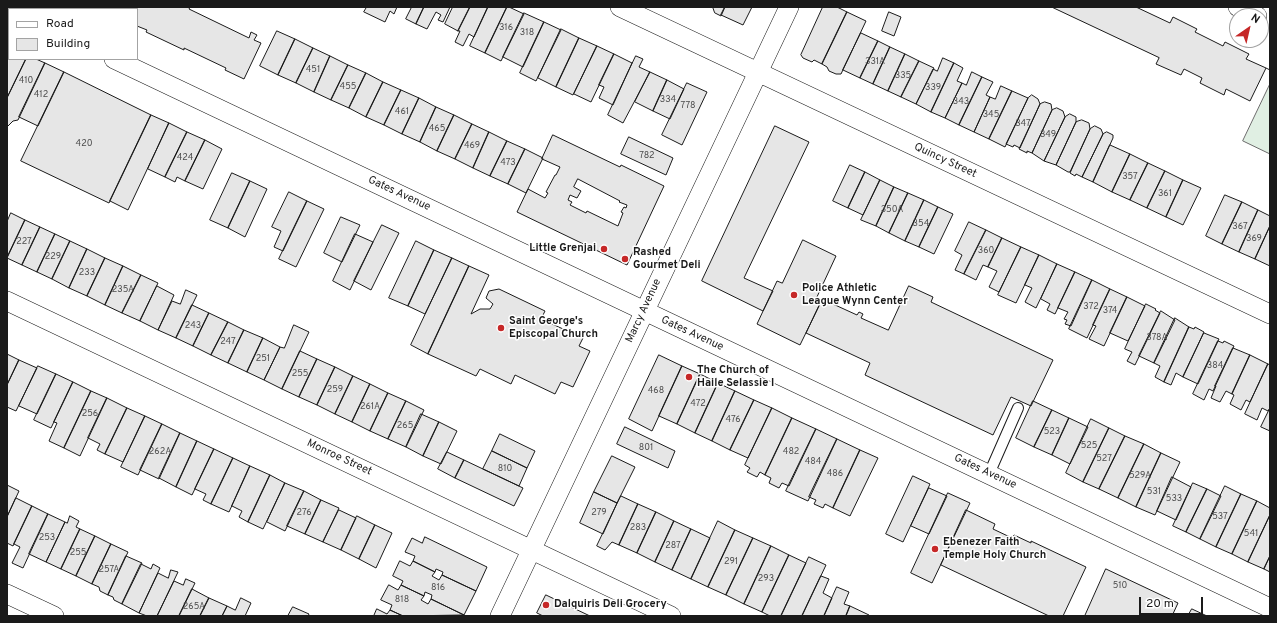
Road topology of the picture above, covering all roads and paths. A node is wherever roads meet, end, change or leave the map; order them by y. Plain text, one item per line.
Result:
1 (620, 7) edge
2 (789, 7) edge
3 (116, 60) edge
4 (758, 72) junction
5 (7, 301) edge
6 (644, 311) junction
7 (1270, 314) edge
8 (1018, 408) dead end
9 (989, 474) junction
10 (531, 550) junction
11 (7, 594) edge
12 (1270, 608) edge
13 (54, 616) edge
14 (500, 616) edge
15 (670, 616) edge

1 - 4 street, Quincy Street
2 - 4 street, Marcy Avenue
3 - 6 street, Gates Avenue
4 - 6 street, Marcy Avenue
4 - 7 street, Quincy Street
5 - 10 street, Monroe Street
6 - 9 street, Gates Avenue
6 - 10 street, Marcy Avenue
8 - 9 lane
9 - 12 street, Gates Avenue
10 - 14 street, Marcy Avenue
10 - 15 street, Monroe Street
11 - 13 street

